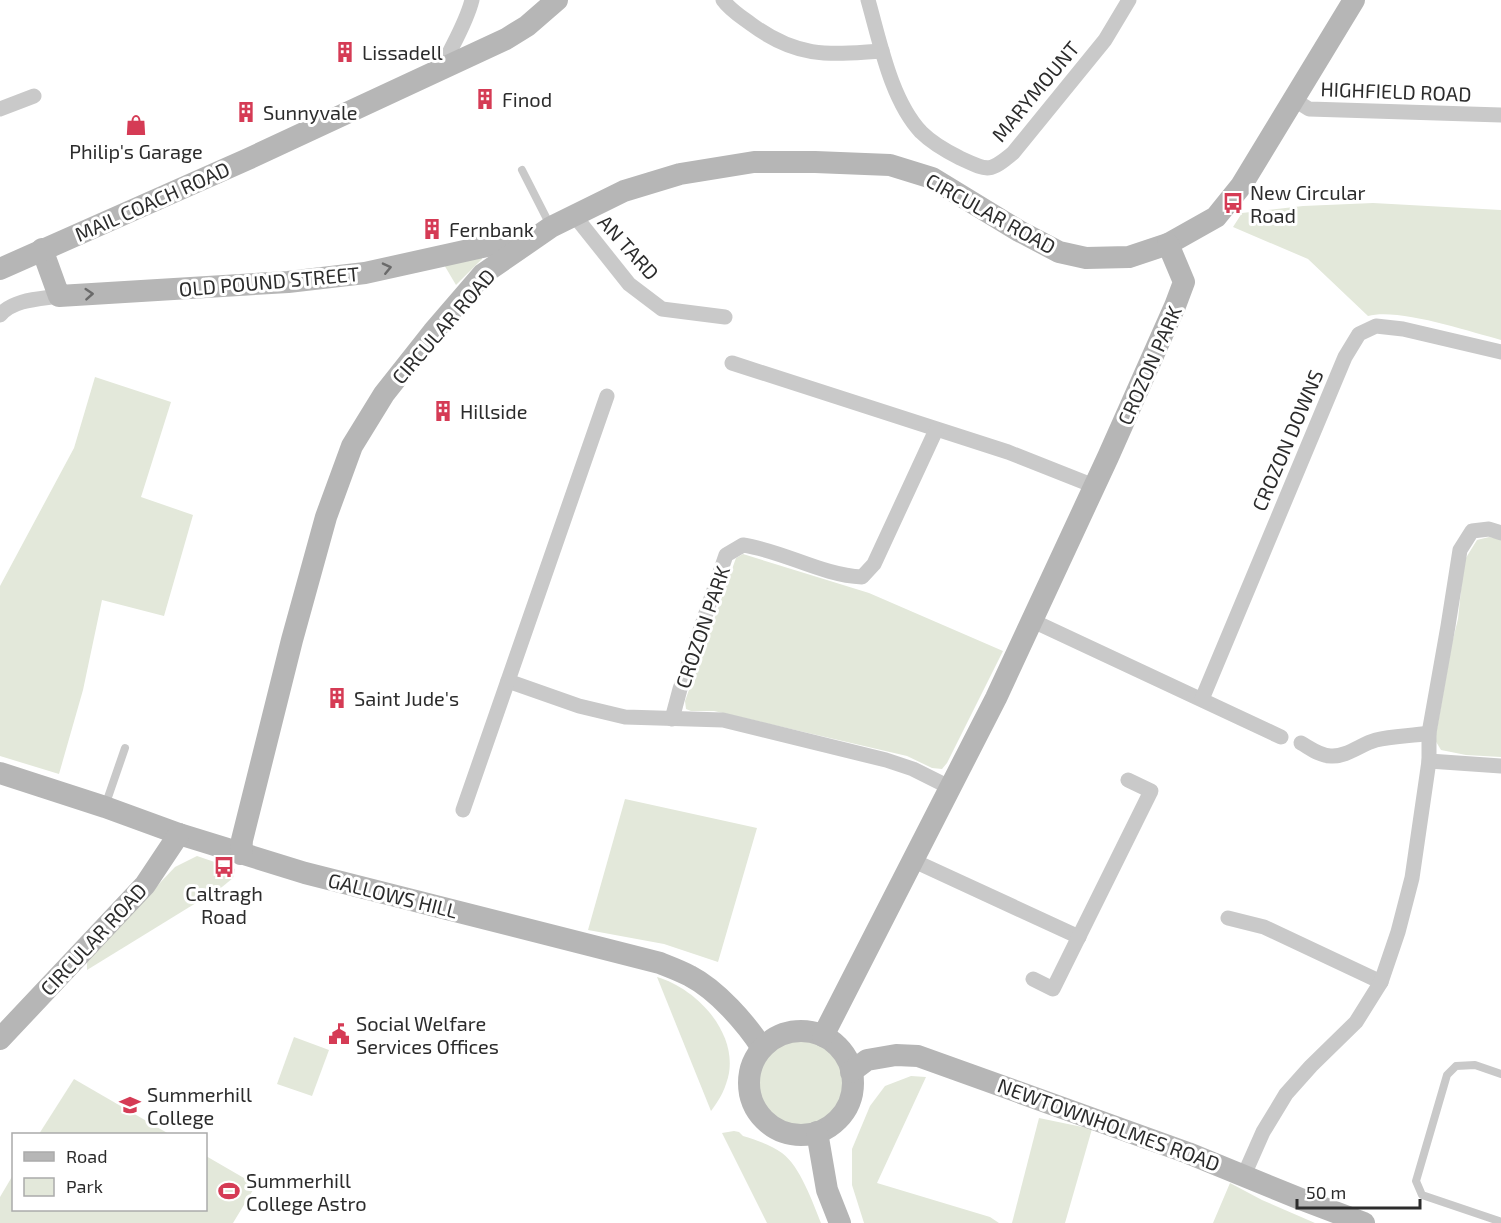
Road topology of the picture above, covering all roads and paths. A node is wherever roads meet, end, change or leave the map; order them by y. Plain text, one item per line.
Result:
1 (472, 0) edge
2 (557, 0) edge
3 (723, 0) edge
4 (868, 0) edge
5 (1129, 0) edge
6 (1354, 0) edge
7 (882, 51) junction
8 (442, 68) junction
9 (34, 96) dead end
10 (1293, 99) junction
11 (0, 109) edge
12 (1501, 115) edge
13 (522, 170) dead end
14 (573, 215) junction
15 (551, 227) junction
16 (526, 243) junction
17 (1168, 244) junction
18 (42, 249) junction
19 (0, 268) edge
20 (59, 296) junction
21 (0, 315) edge
22 (725, 317) dead end
23 (1501, 352) edge
24 (732, 363) dead end
25 (607, 396) dead end
26 (936, 430) junction
27 (1094, 486) junction
28 (1501, 533) edge
29 (1033, 621) junction
30 (508, 681) junction
31 (1202, 699) junction
32 (672, 720) junction
33 (1429, 734) junction
34 (1281, 738) dead end
35 (1301, 743) dead end
36 (124, 748) dead end
37 (1429, 761) junction
38 (1501, 765) edge
39 (0, 773) edge
40 (1128, 780) dead end
41 (951, 788) junction
42 (105, 807) junction
43 (463, 810) dead end
44 (179, 834) junction
45 (240, 854) junction
46 (912, 860) junction
47 (1227, 918) dead end
48 (1078, 937) junction
49 (1033, 979) dead end
50 (1381, 982) junction
51 (823, 1036) junction
52 (0, 1039) edge
53 (762, 1048) junction
54 (851, 1072) junction
55 (1501, 1074) edge
56 (817, 1132) junction
57 (1244, 1175) junction
58 (1500, 1221) edge
59 (840, 1223) edge
60 (1364, 1223) edge

1 - 8 street
2 - 8 street, MAIL COACH ROAD
3 - 7 street
4 - 7 street, MARYMOUNT
5 - 7 street, MARYMOUNT
6 - 10 street, CIRCULAR ROAD
8 - 18 street, MAIL COACH ROAD
9 - 11 street
10 - 12 street, HIGHFIELD ROAD
10 - 17 street, CIRCULAR ROAD
13 - 15 lane
14 - 15 street, CIRCULAR ROAD
14 - 17 street, CIRCULAR ROAD
14 - 22 street, AN TARD
15 - 16 street, CIRCULAR ROAD
20 -> 16 street, OLD POUND STREET
16 - 45 street, CIRCULAR ROAD
17 - 27 street, CROZON PARK
18 - 19 street, MAIL COACH ROAD
18 - 20 street
20 - 21 street
23 - 31 street, CROZON DOWNS
24 - 26 street
25 - 30 street
26 - 27 street
26 - 32 street, CROZON PARK
27 - 29 street, CROZON PARK
28 - 33 street
29 - 31 street
29 - 41 street, CROZON PARK
30 - 32 street, CROZON PARK
30 - 43 street
31 - 34 street
32 - 41 street, CROZON PARK
33 - 35 street
33 - 37 street
36 - 42 lane
37 - 38 street
37 - 50 street
39 - 42 street, GALLOWS HILL
40 - 48 street
41 - 46 street, CROZON PARK
42 - 44 street, GALLOWS HILL
44 - 45 street, GALLOWS HILL
44 - 52 street, CIRCULAR ROAD
45 - 53 street, GALLOWS HILL
46 - 48 street
46 - 51 street, CROZON PARK
47 - 50 street
48 - 49 street
50 - 57 street
51 - 53 street
51 - 54 street
53 - 56 street
54 - 56 street
54 - 57 street, NEWTOWNHOLMES ROAD
55 - 58 lane
56 - 59 street
57 - 60 street, NEWTOWNHOLMES ROAD

